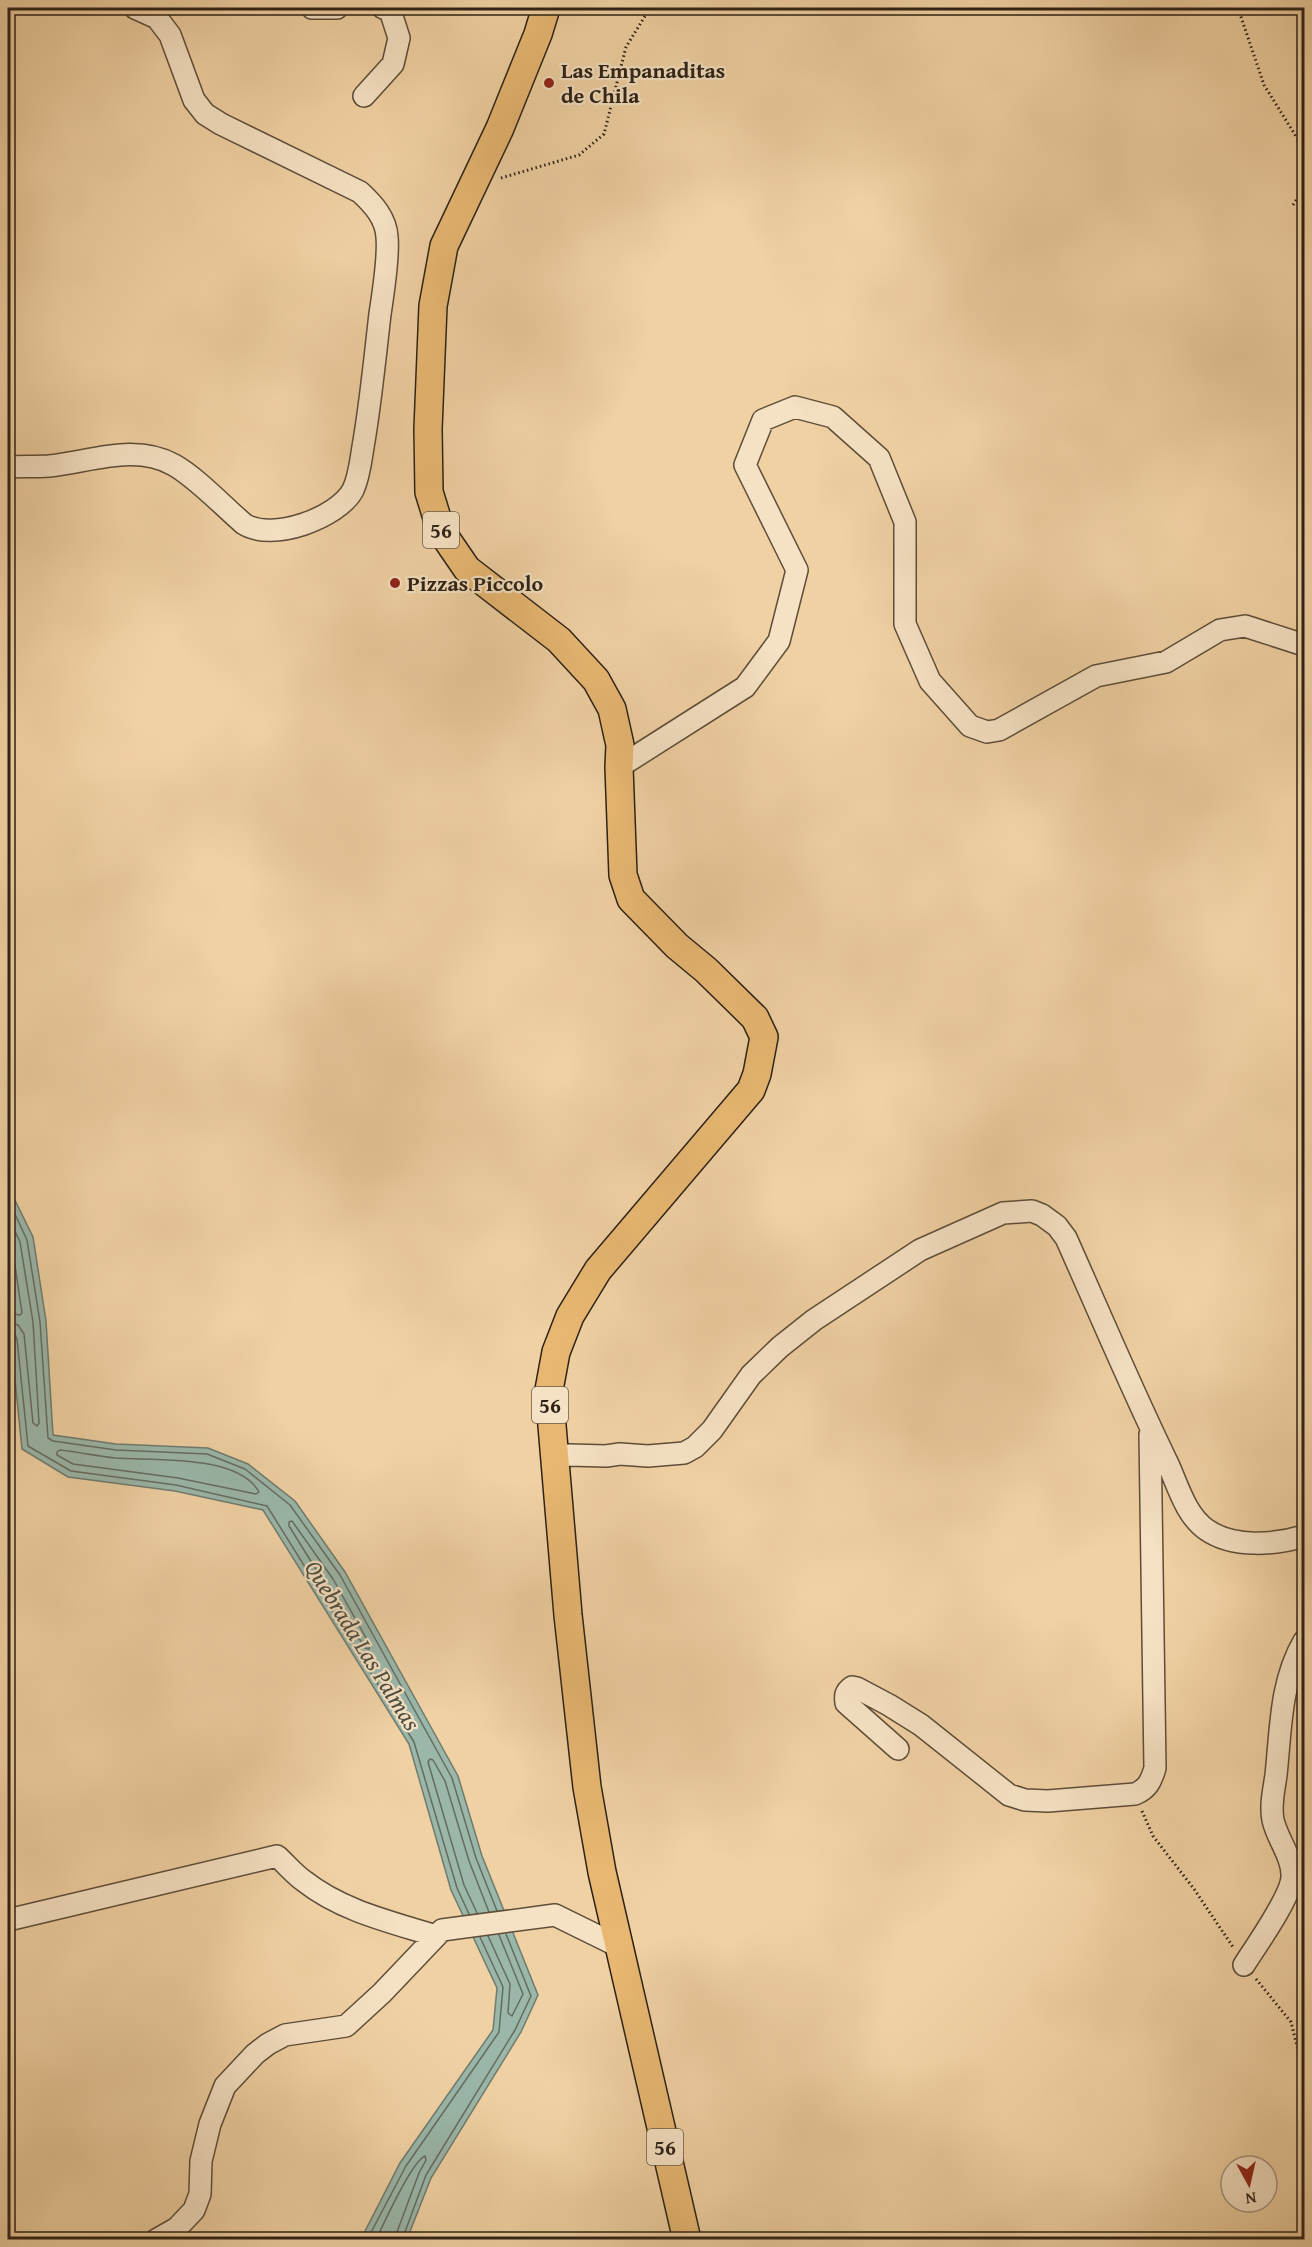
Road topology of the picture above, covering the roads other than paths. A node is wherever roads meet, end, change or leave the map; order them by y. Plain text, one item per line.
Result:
1 (135, 8) edge
2 (312, 8) edge
3 (337, 8) edge
4 (383, 8) edge
5 (546, 8) edge
6 (364, 96) dead end
7 (8, 466) edge
8 (1305, 645) edge
9 (619, 767) junction
10 (1150, 1427) junction
11 (553, 1457) junction
12 (1304, 1538) edge
13 (1305, 1641) edge
14 (898, 1749) dead end
15 (8, 1920) edge
16 (439, 1933) junction
17 (618, 1946) junction
18 (1244, 1965) road end
19 (156, 2240) edge
20 (687, 2240) edge

1 - 7 street
2 - 3 street
4 - 6 street
5 - 9 main road, 56
8 - 9 street
9 - 11 main road, 56
10 - 11 street
10 - 12 street
10 - 14 street
11 - 17 main road, 56
13 - 18 street
15 - 16 street
16 - 17 street
16 - 19 street
17 - 20 main road, 56

